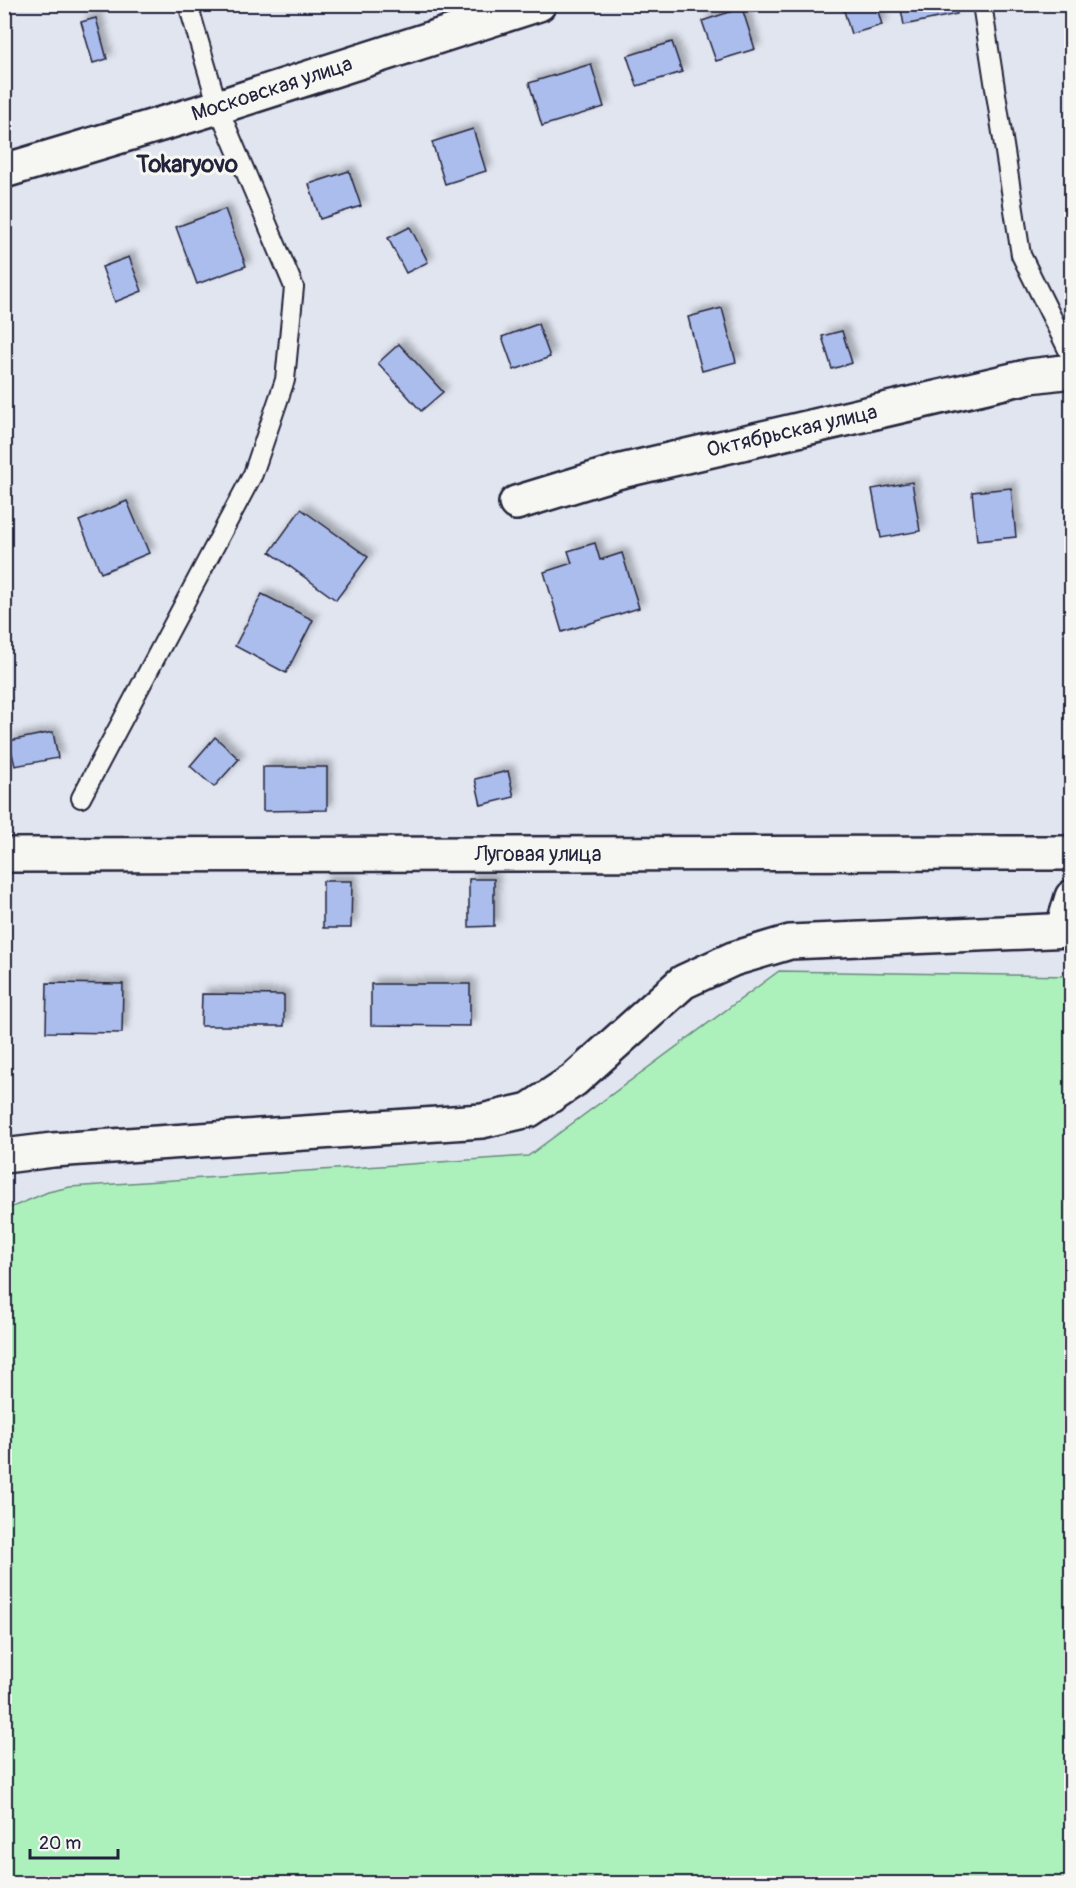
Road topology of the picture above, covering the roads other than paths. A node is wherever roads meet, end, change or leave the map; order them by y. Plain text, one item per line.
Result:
1 (188, 4) edge
2 (539, 4) edge
3 (982, 4) edge
4 (218, 107) junction
5 (4, 171) edge
6 (1071, 358) edge
7 (1071, 371) edge
8 (516, 503) dead end
9 (81, 798) dead end
10 (1071, 853) edge
11 (4, 855) edge
12 (1071, 897) edge
13 (1067, 930) edge
14 (4, 1156) edge

1 - 4 lane
2 - 4 street, Московская улица
3 - 6 lane
4 - 5 street, Московская улица
4 - 9 lane
7 - 8 street, Октябрьская улица
10 - 11 street, Луговая улица
12 - 13 street
13 - 14 street

